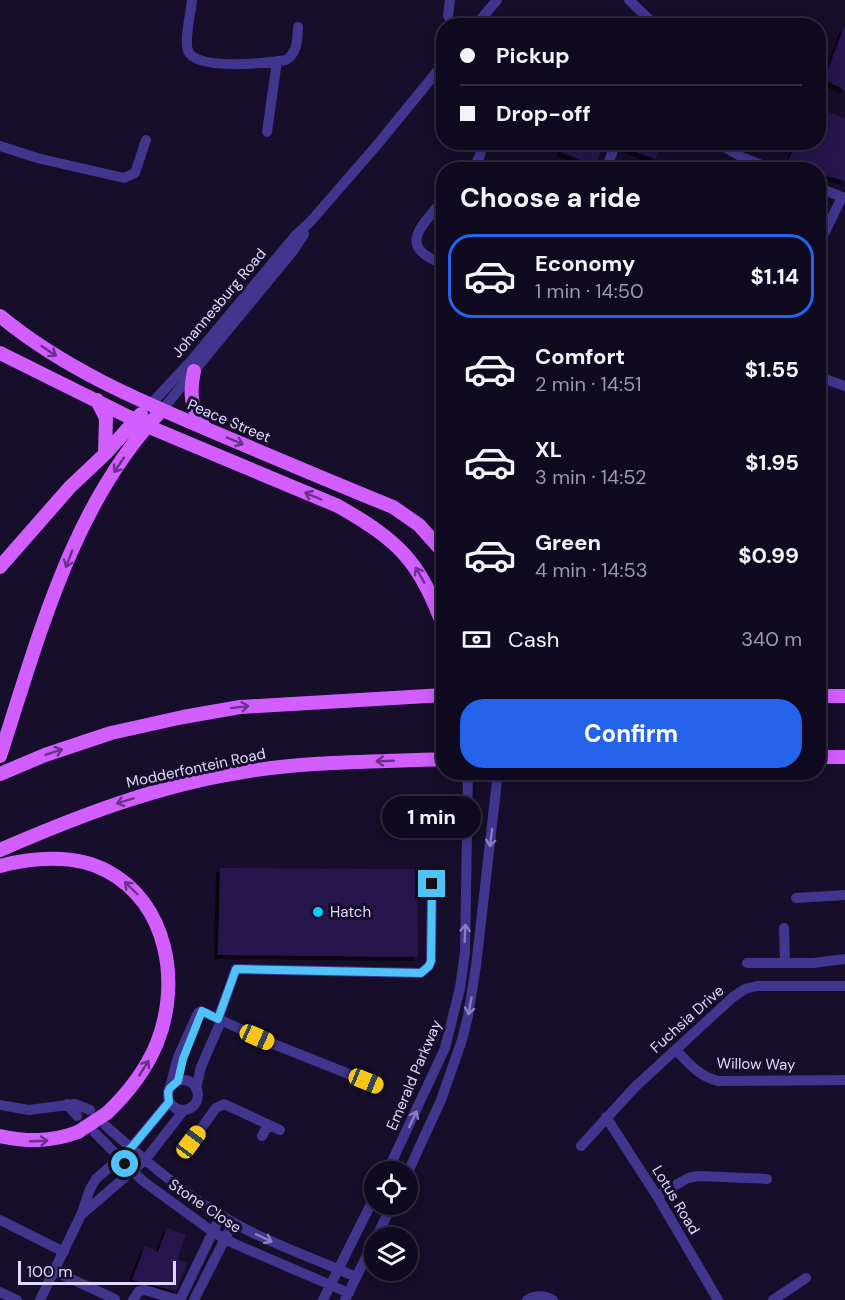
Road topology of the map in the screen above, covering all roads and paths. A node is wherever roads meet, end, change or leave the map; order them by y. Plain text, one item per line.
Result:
1 (192, 0) edge
2 (450, 0) edge
3 (497, 0) edge
4 (633, 1) edge
5 (448, 16) dead end
6 (482, 18) edge
7 (649, 18) edge
8 (298, 27) dead end
9 (277, 61) junction
10 (436, 73) edge
11 (267, 132) dead end
12 (146, 140) dead end
13 (0, 146) edge
14 (729, 150) edge
15 (754, 162) edge
16 (826, 191) edge
17 (844, 198) edge
18 (436, 209) edge
19 (311, 221) junction
20 (826, 231) edge
21 (436, 262) edge
22 (0, 316) edge
23 (0, 352) edge
24 (194, 371) junction
25 (826, 379) edge
26 (845, 386) edge
27 (97, 400) junction
28 (156, 408) junction
29 (142, 422) junction
30 (206, 429) junction
31 (105, 454) junction
32 (436, 544) edge
33 (0, 567) edge
34 (436, 607) edge
35 (436, 695) edge
36 (826, 696) edge
37 (845, 696) edge
38 (0, 756) edge
39 (826, 757) edge
40 (845, 757) edge
41 (436, 759) edge
42 (0, 774) edge
43 (468, 780) edge
44 (497, 780) edge
45 (0, 850) edge
46 (0, 866) edge
47 (432, 884) dead end
48 (845, 894) edge
49 (796, 898) dead end
50 (784, 928) dead end
51 (845, 959) edge
52 (747, 963) dead end
53 (784, 963) junction
54 (845, 986) edge
55 (218, 1019) junction
56 (676, 1050) junction
57 (845, 1080) edge
58 (174, 1084) junction
59 (379, 1086) dead end
60 (195, 1091) junction
61 (169, 1102) junction
62 (67, 1104) junction
63 (0, 1105) edge
64 (90, 1110) dead end
65 (184, 1110) junction
66 (215, 1110) junction
67 (77, 1116) dead end
68 (606, 1117) junction
69 (106, 1120) junction
70 (268, 1125) junction
71 (280, 1130) dead end
72 (95, 1133) dead end
73 (0, 1136) edge
74 (262, 1136) dead end
75 (191, 1142) dead end
76 (581, 1146) dead end
77 (131, 1148) junction
78 (118, 1158) junction
79 (145, 1160) junction
80 (392, 1161) edge
81 (413, 1161) edge
82 (132, 1172) junction
83 (767, 1179) dead end
84 (657, 1197) junction
85 (81, 1215) junction
86 (221, 1215) junction
87 (365, 1215) edge
88 (0, 1220) edge
89 (233, 1223) junction
90 (213, 1232) junction
91 (224, 1238) junction
92 (64, 1251) junction
93 (364, 1261) edge
94 (338, 1269) junction
95 (54, 1271) junction
96 (356, 1277) junction
97 (806, 1278) dead end
98 (330, 1285) junction
99 (0, 1292) edge
100 (347, 1296) edge
101 (115, 1299) edge
102 (17, 1300) edge
103 (40, 1300) edge
104 (134, 1300) edge
105 (179, 1300) edge
106 (194, 1300) edge
107 (323, 1300) edge
108 (527, 1300) edge
109 (553, 1300) edge
110 (718, 1300) edge
111 (773, 1300) edge

1 - 9 street
2 - 5 street
3 - 6 street
4 - 7 street
8 - 9 street
9 - 11 street
10 - 19 street, Johannesburg Road
12 - 13 street
14 - 15 street
16 - 17 street
17 - 20 street
18 - 21 street
19 - 24 street, Johannesburg Road
19 - 28 street, Johannesburg Road
22 -> 28 main road, Peace Street
23 - 27 main road
24 - 28 street, Johannesburg Road
24 - 30 main road
25 - 26 street
27 - 29 main road
27 - 31 main road
28 - 29 main road
28 - 30 main road, Peace Street
29 - 31 main road
34 -> 29 main road
29 -> 38 main road
30 -> 32 main road, Peace Street
31 - 33 main road
42 -> 35 main road
36 - 37 main road
39 - 40 main road
41 -> 45 main road, Modderfontein Road
80 -> 43 street, Emerald Parkway
44 -> 81 street, Emerald Parkway
69 -> 46 main road
47 - 55 street
48 - 49 street
50 - 53 street
51 - 53 street
52 - 53 street
54 - 56 street, Fuchsia Drive
55 - 58 street
55 - 59 street
55 - 60 street
56 - 57 street, Willow Way
56 - 68 street, Fuchsia Drive
58 - 60 street
58 - 61 street
60 - 65 street
60 - 66 street
61 - 65 street
61 - 77 street
62 - 63 street
62 - 64 street
62 - 67 street
65 - 79 street
66 - 70 street
66 - 75 street
68 - 76 street, Fuchsia Drive
68 - 84 street, Lotus Road
73 -> 69 main road, bridge
69 - 77 street, Stone Close
70 - 71 street
70 - 74 street
72 - 78 street, Stone Close
77 - 78 street
77 - 79 street, Stone Close
78 - 82 street, Stone Close
78 - 85 street
79 - 82 street
79 - 86 street, Stone Close
82 - 85 street
82 - 90 street, Stone Close
83 - 84 street
84 - 110 street, Lotus Road
85 - 92 street
86 - 89 street, Stone Close
86 - 90 street
87 - 94 street
88 - 92 street
89 - 91 street
89 -> 94 street, Stone Close
90 - 91 street, Stone Close
90 - 105 street
91 - 98 street, Stone Close
91 - 106 street
92 - 95 street
93 - 96 street
94 - 96 street, Stone Close
94 - 98 street
95 - 101 street
95 - 103 street
96 - 100 street
97 - 111 street
98 - 100 street, Stone Close
98 - 107 street
99 - 102 street
104 - 105 street
108 - 109 street

